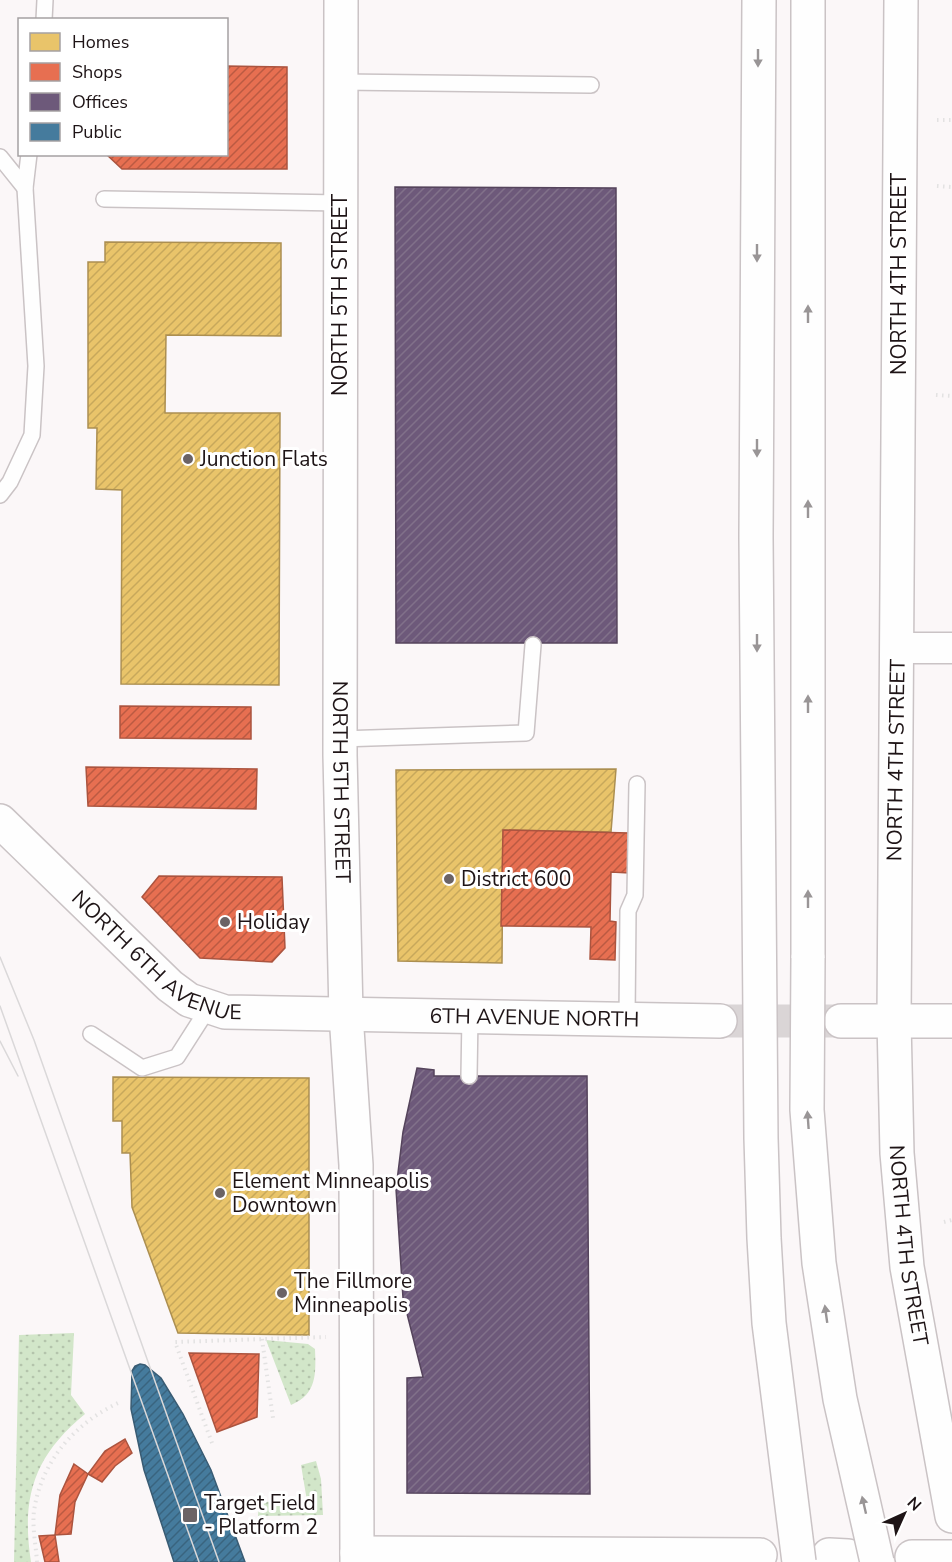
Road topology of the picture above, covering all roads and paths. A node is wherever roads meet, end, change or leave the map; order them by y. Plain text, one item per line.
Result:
1 (45, 0) edge
2 (342, 0) edge
3 (759, 0) edge
4 (808, 0) edge
5 (901, 0) edge
6 (44, 18) edge
7 (341, 82) junction
8 (591, 85) dead end
9 (937, 120) dead end
10 (952, 120) edge
11 (29, 156) edge
12 (0, 157) edge
13 (936, 186) dead end
14 (952, 187) edge
15 (25, 188) junction
16 (104, 199) dead end
17 (340, 203) junction
18 (936, 396) dead end
19 (952, 396) edge
20 (0, 495) edge
21 (533, 645) dead end
22 (897, 648) junction
23 (952, 648) edge
24 (340, 739) junction
25 (637, 784) dead end
26 (0, 821) edge
27 (209, 1007) junction
28 (346, 1014) junction
29 (470, 1016) junction
30 (627, 1019) junction
31 (720, 1021) tunnel mouth
32 (841, 1021) tunnel mouth
33 (894, 1021) junction
34 (952, 1021) edge
35 (91, 1034) dead end
36 (469, 1076) dead end
37 (952, 1220) edge
38 (944, 1222) dead end
39 (327, 1337) dead end
40 (262, 1339) junction
41 (118, 1403) dead end
42 (273, 1418) dead end
43 (212, 1443) dead end
44 (952, 1516) edge
45 (760, 1555) dead end
46 (357, 1557) edge
47 (912, 1557) dead end
48 (952, 1557) edge
49 (671, 1558) edge
50 (832, 1559) edge
51 (38, 1562) edge

1 - 6 lane
2 - 7 main road, NORTH 5TH STREET
3 -> 50 main road, bridge
50 -> 4 main road, bridge
5 - 22 main road, NORTH 4TH STREET
7 - 8 lane
7 - 17 main road, NORTH 5TH STREET
9 - 10 path
11 - 15 lane
12 - 15 lane
13 - 14 path
15 - 20 lane
16 - 17 lane
17 - 24 main road, NORTH 5TH STREET
18 - 19 path
21 - 24 lane
22 - 23 street
22 - 33 main road, NORTH 4TH STREET
24 - 28 main road, NORTH 5TH STREET
25 - 30 lane
26 - 27 main road, NORTH 6TH AVENUE
27 - 28 main road, NORTH 6TH AVENUE
27 - 35 lane
28 - 29 main road, 6TH AVENUE NORTH
28 - 46 main road, NORTH 5TH STREET
29 - 30 main road, 6TH AVENUE NORTH
29 - 36 lane
30 - 31 main road, 6TH AVENUE NORTH
32 - 33 main road
33 - 34 main road
33 - 44 main road, NORTH 4TH STREET
37 - 38 path
39 - 40 path
40 - 42 path
40 - 43 path
41 - 51 path
45 - 49 main road
46 - 49 main road
47 - 48 main road

